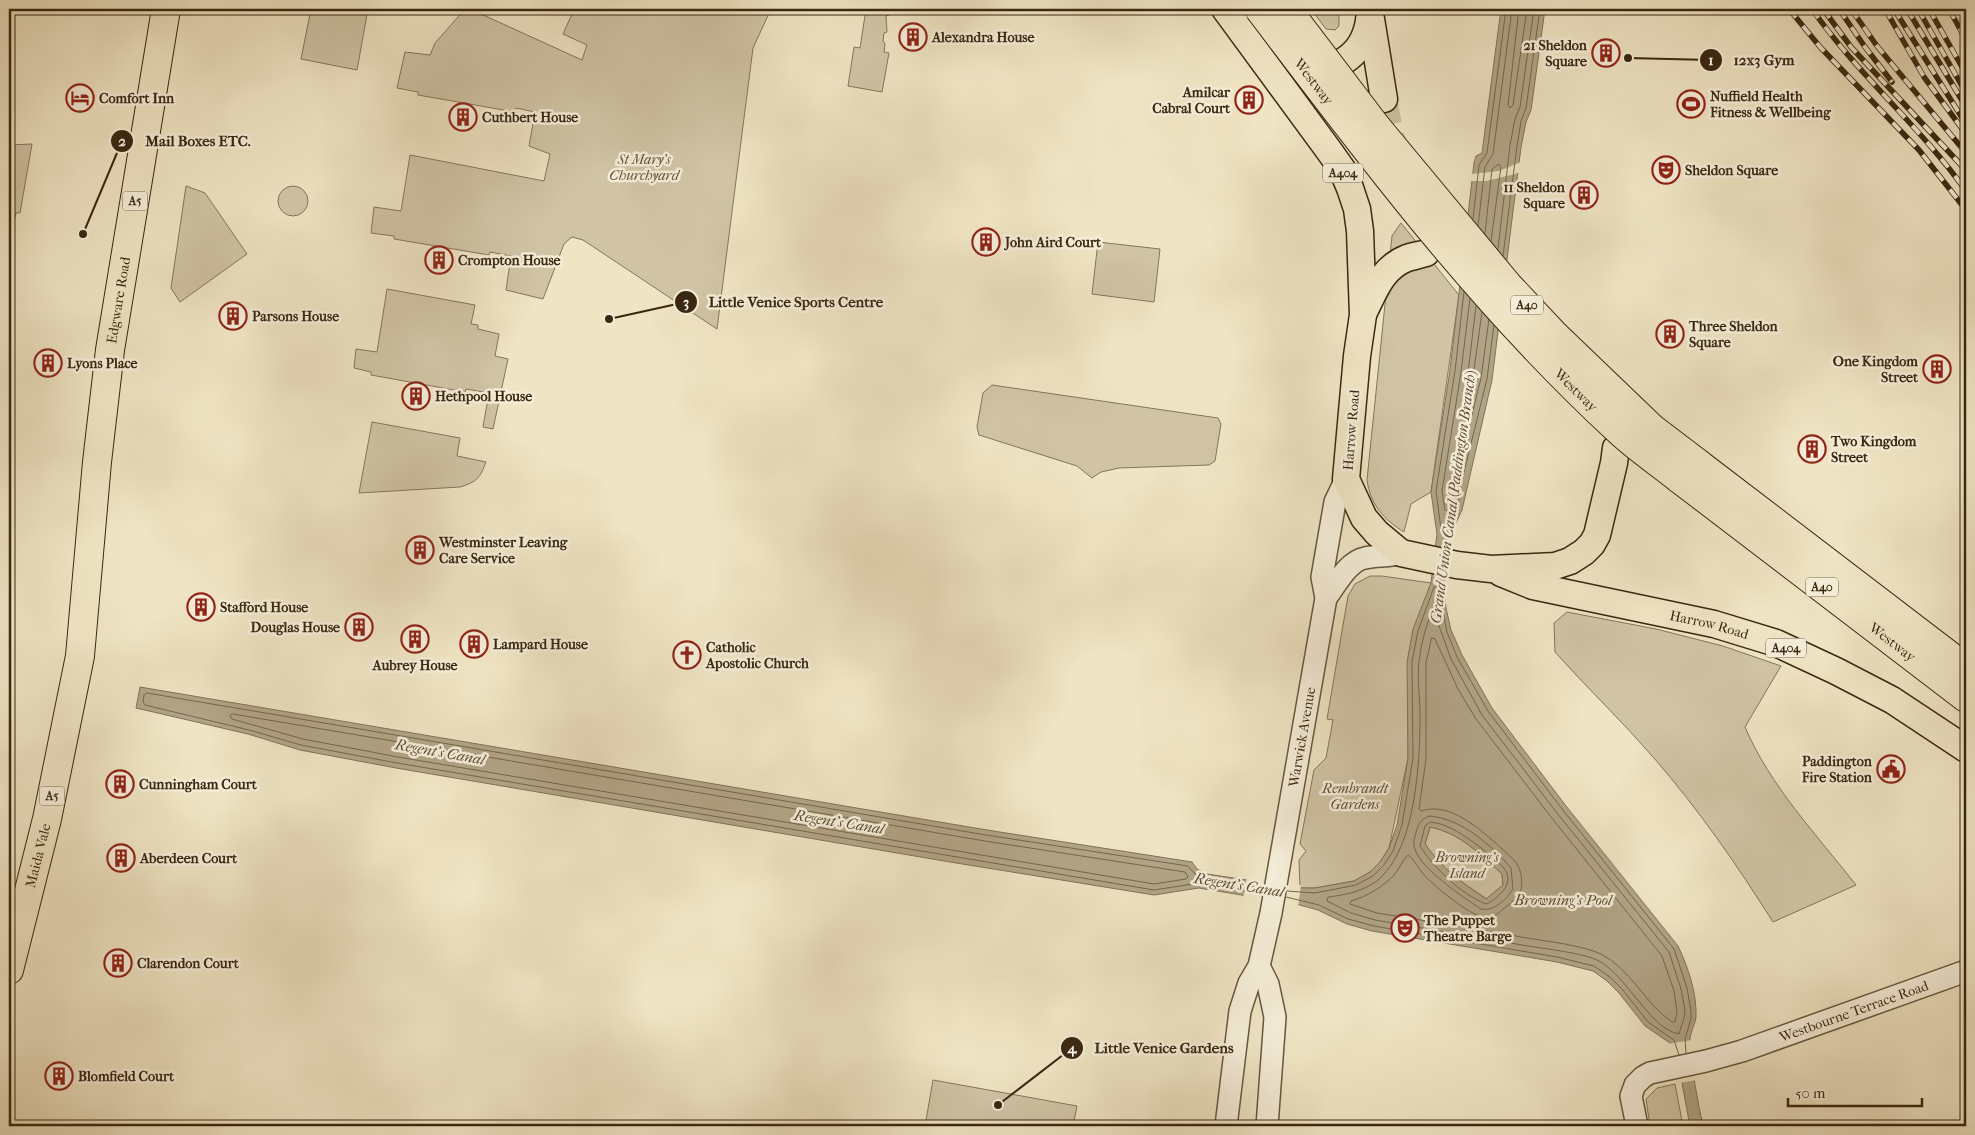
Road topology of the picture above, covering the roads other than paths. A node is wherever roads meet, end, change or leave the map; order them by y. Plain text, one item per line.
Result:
1 (166, 9) edge
2 (1225, 9) edge
3 (1259, 9) edge
4 (1287, 9) edge
5 (1370, 11) edge
6 (1260, 54) junction
7 (1384, 99) tunnel mouth
8 (1481, 270) dead end
9 (1363, 315) junction
10 (1616, 448) dead end
11 (1346, 479) junction
12 (1410, 555) junction
13 (1491, 569) junction
14 (1326, 598) junction
15 (1966, 668) edge
16 (76, 682) joint
17 (1966, 698) edge
18 (1966, 749) edge
19 (1259, 966) junction
20 (9, 970) edge
21 (1966, 971) edge
22 (1226, 1126) edge
23 (1267, 1126) edge
24 (1638, 1126) edge

1 - 16 highway, Edgware Road / A5
2 - 6 main road, Harrow Road
3 - 17 highway, Westway / A40, bridge
4 - 15 highway, Westway / A40, bridge
5 - 6 main road
5 - 7 main road
6 - 9 main road, Harrow Road / A404
8 - 9 main road, Harrow Road / A404, bridge
9 - 11 main road, Harrow Road / A404
10 - 13 main road, Harrow Road / A404
11 - 12 main road, Harrow Road / A404
11 - 14 street, Warwick Avenue
12 - 13 main road, Harrow Road / A404
12 - 14 street, Warwick Avenue
13 - 18 main road, Harrow Road / A404
14 - 19 street, Warwick Avenue
16 - 20 highway, Maida Vale / A5
19 - 22 street
19 - 23 street
21 - 24 street, Westbourne Terrace Road

